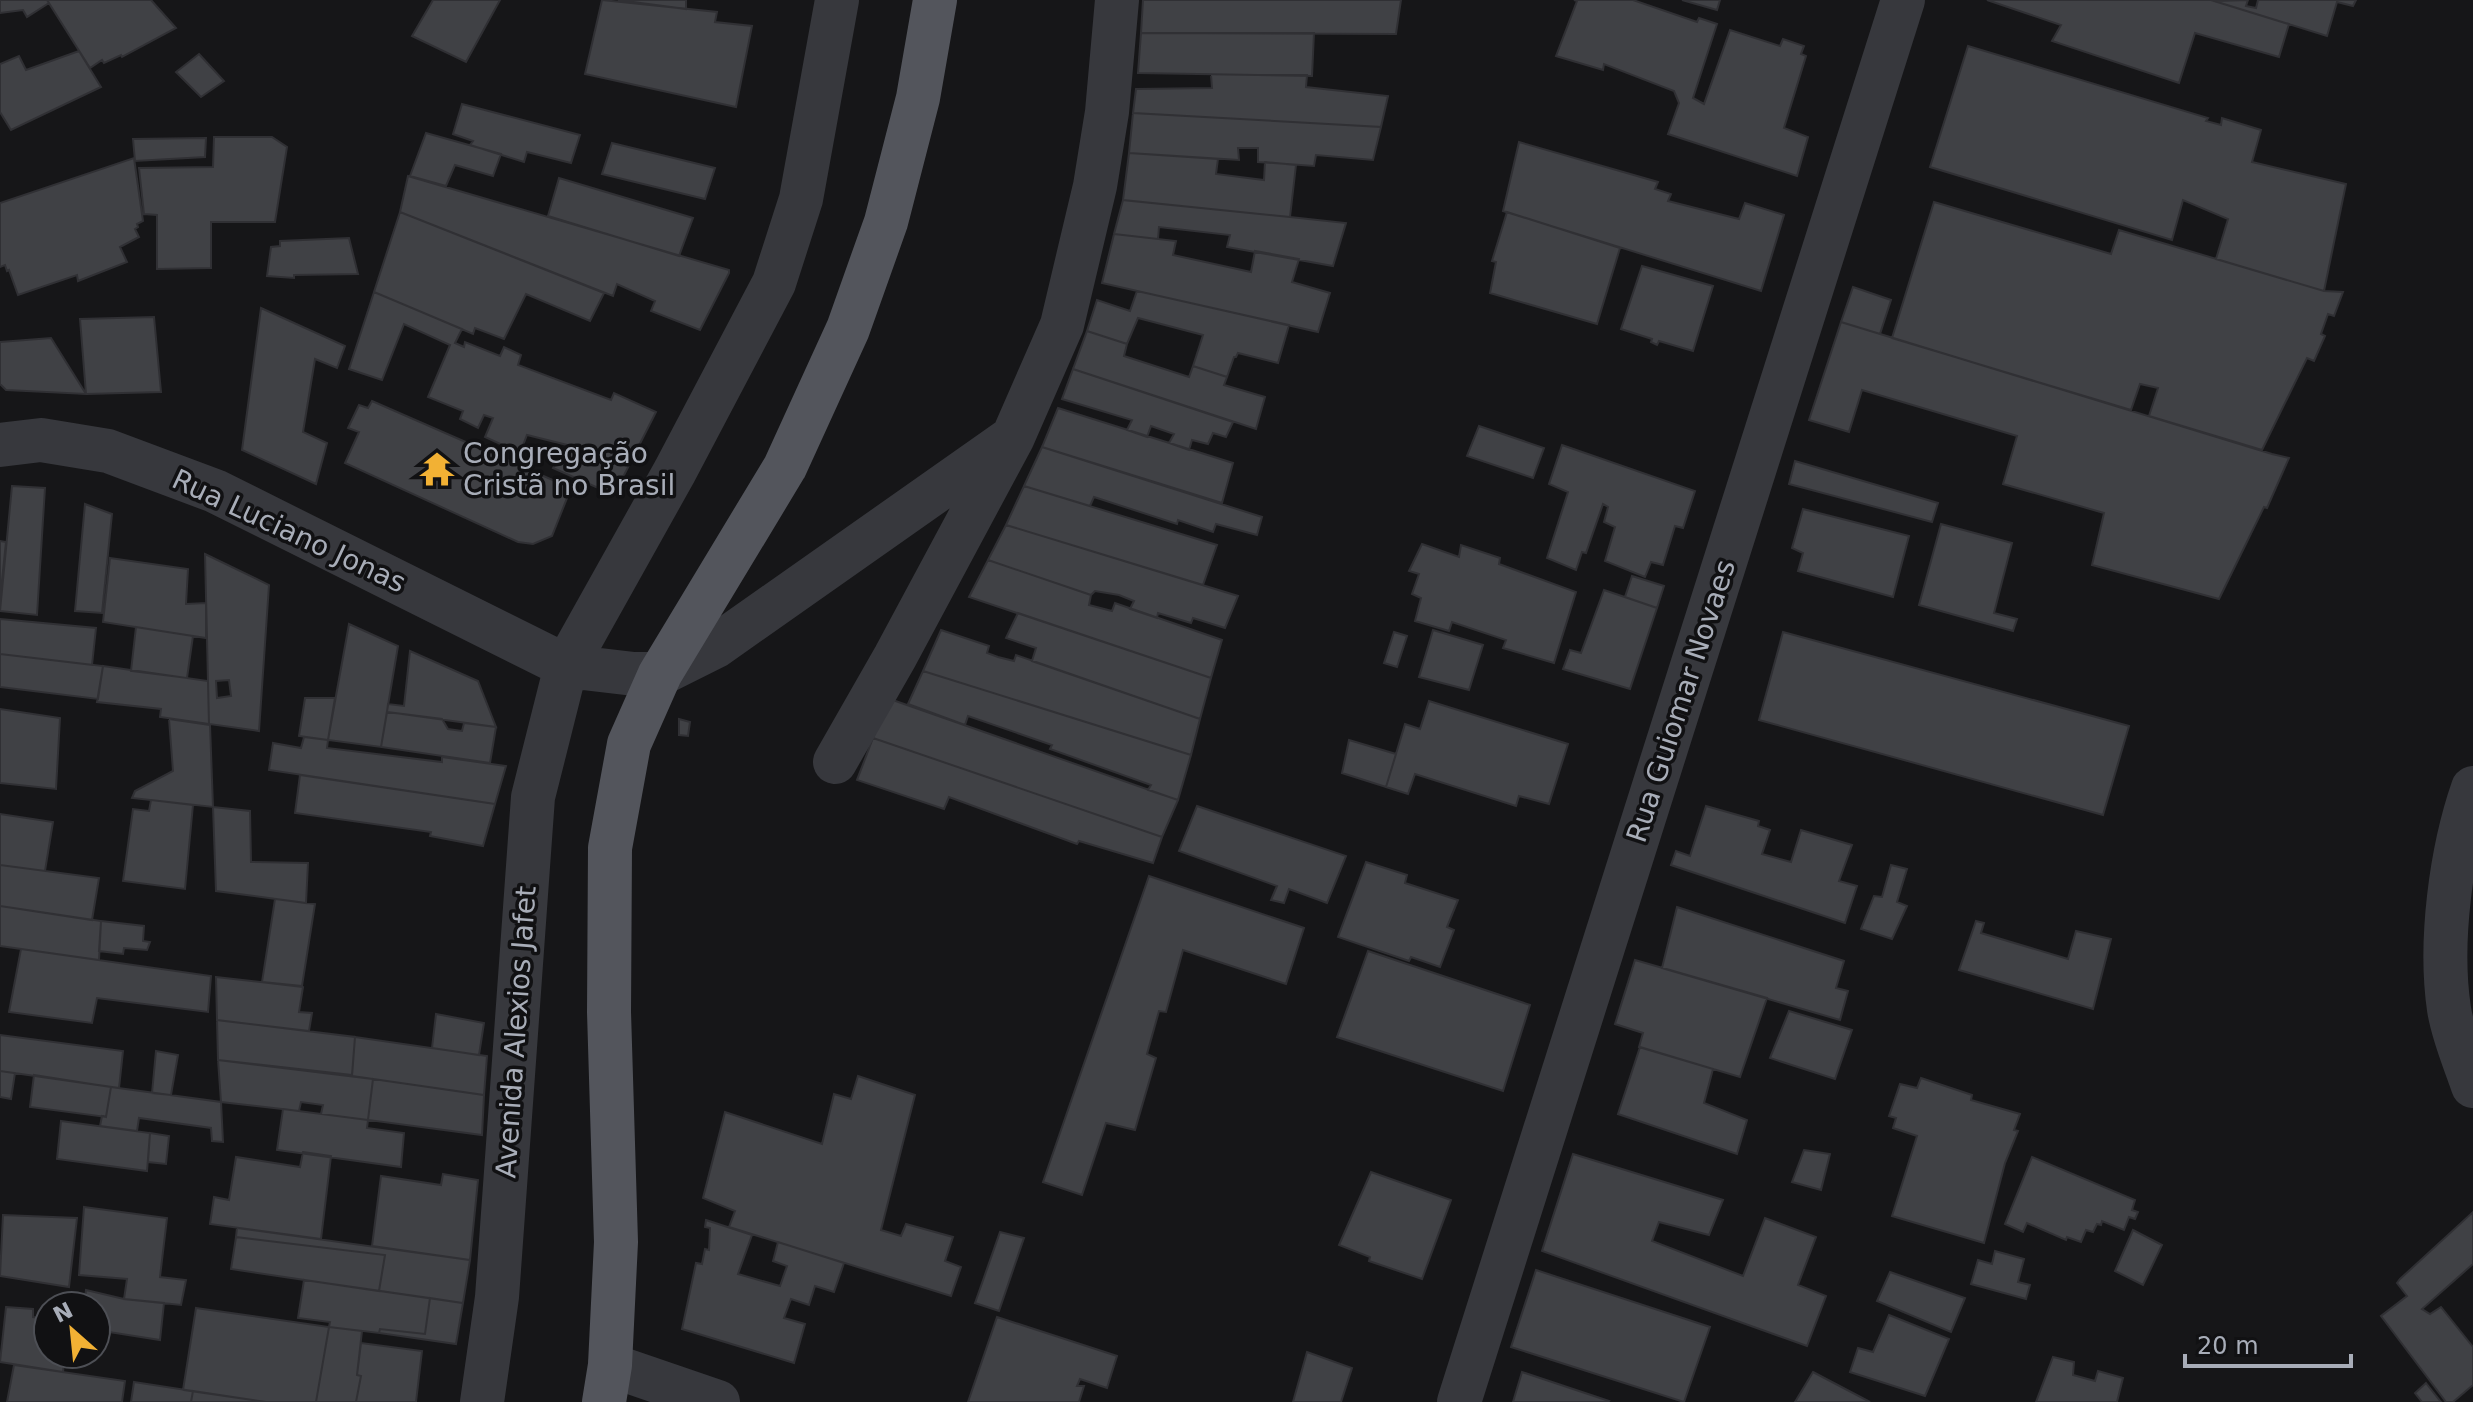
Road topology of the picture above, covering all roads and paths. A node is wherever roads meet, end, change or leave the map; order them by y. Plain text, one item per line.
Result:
1 (837, 0) edge
2 (935, 0) edge
3 (1117, 0) edge
4 (1903, 0) edge
5 (1013, 437) junction
6 (0, 445) edge
7 (566, 666) junction
8 (660, 674) junction
9 (835, 762) dead end
10 (2473, 788) edge
11 (2473, 1086) edge
12 (607, 1384) edge
13 (482, 1402) edge
14 (718, 1402) edge
15 (1459, 1402) edge

1 - 7 street, Avenida Alexios Jafet
2 - 8 main road
3 - 5 street
4 - 15 street, Rua Guiomar Novaes
5 - 8 street
5 - 9 street
6 - 7 street, Rua Luciano Jonas
7 - 8 street
7 - 13 street, Avenida Alexios Jafet
8 - 12 main road
10 - 11 street
12 - 14 street

